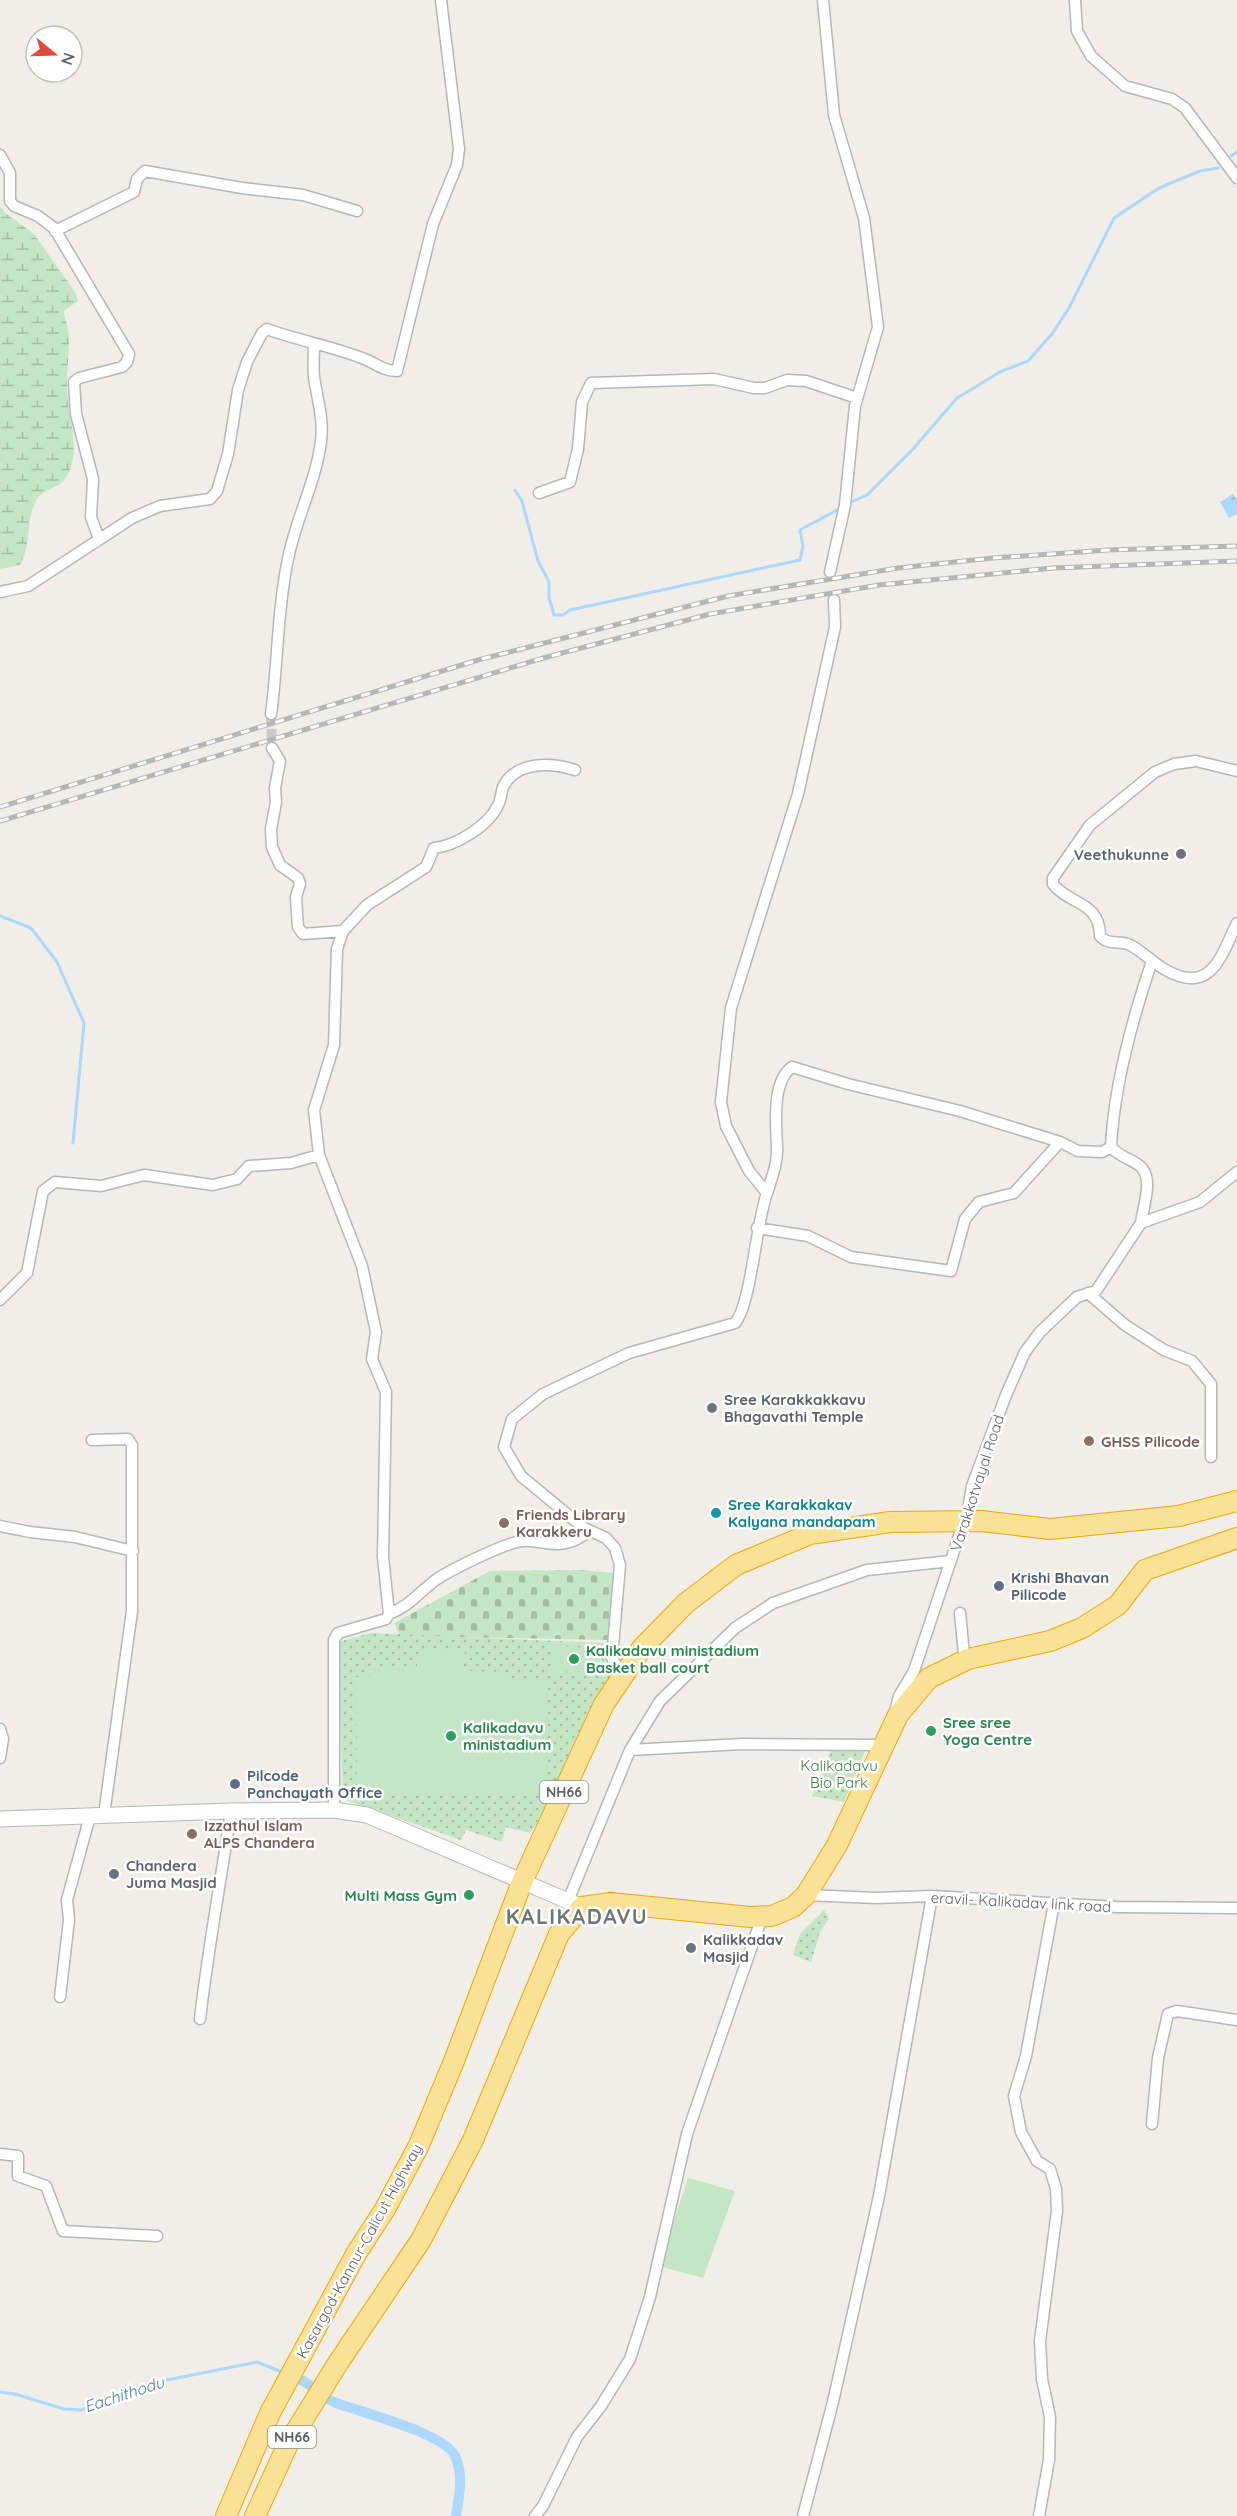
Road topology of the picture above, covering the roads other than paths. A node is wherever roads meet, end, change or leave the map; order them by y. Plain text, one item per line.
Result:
1 (441, 0) edge
2 (823, 0) edge
3 (1075, 0) edge
4 (0, 155) edge
5 (1237, 178) edge
6 (357, 211) dead end
7 (55, 231) junction
8 (314, 345) junction
9 (857, 398) junction
10 (539, 493) dead end
11 (99, 539) junction
12 (830, 572) dead end
13 (0, 592) edge
14 (834, 600) dead end
15 (271, 714) tunnel mouth
16 (272, 748) tunnel mouth
17 (575, 770) dead end
18 (1237, 771) edge
19 (1237, 923) edge
20 (343, 931) junction
21 (1152, 961) junction
22 (1060, 1142) junction
23 (1111, 1147) junction
24 (319, 1155) junction
25 (1237, 1172) edge
26 (767, 1192) junction
27 (1141, 1223) junction
28 (757, 1228) junction
29 (1088, 1293) junction
30 (0, 1300) edge
31 (92, 1440) dead end
32 (1210, 1457) dead end
33 (1237, 1501) edge
34 (964, 1521) junction
35 (0, 1526) edge
36 (584, 1528) junction
37 (1237, 1538) edge
38 (133, 1551) junction
39 (951, 1561) junction
40 (960, 1613) dead end
41 (389, 1614) junction
42 (969, 1659) junction
43 (623, 1676) junction
44 (898, 1714) junction
45 (0, 1729) edge
46 (883, 1745) junction
47 (630, 1750) junction
48 (0, 1758) edge
49 (334, 1810) junction
50 (231, 1811) junction
51 (97, 1816) junction
52 (0, 1819) edge
53 (522, 1882) junction
54 (806, 1895) junction
55 (932, 1896) junction
56 (1054, 1903) junction
57 (575, 1904) junction
58 (1237, 1908) edge
59 (762, 1917) junction
60 (60, 1997) dead end
61 (200, 2019) dead end
62 (1237, 2020) edge
63 (1152, 2124) dead end
64 (0, 2154) edge
65 (158, 2236) dead end
66 (226, 2516) edge
67 (255, 2516) edge
68 (535, 2516) edge
69 (803, 2516) edge
70 (1039, 2516) edge

1 - 8 street
2 - 9 street
3 - 5 street
4 - 7 street
6 - 7 street
7 - 11 street
8 - 11 street
8 - 15 street
9 - 10 street
9 - 12 street
11 - 13 street
14 - 26 street
16 - 20 street
17 - 20 street
18 - 21 street
19 - 21 street
20 - 24 street
21 - 23 street
22 - 23 street
22 - 26 street
22 - 28 street
23 - 27 street
24 - 30 street
24 - 41 street
25 - 27 street
26 - 28 street
27 - 29 street, Varakkotvayal Road
28 - 36 street
29 - 32 street
29 - 34 street, Varakkotvayal Road
31 - 38 street
33 - 34 highway, Kasargod-Kannur-Calicut Highway / NH66
34 - 39 street, Varakkotvayal Road
34 - 43 highway, Kasargod-Kannur-Calicut Highway / NH66
35 - 38 street
36 - 41 street
36 - 43 street
37 - 42 highway
38 - 51 street
39 - 44 street, Varakkotvayal Road
39 - 47 street
40 - 42 street
41 - 49 street
42 - 44 highway
43 - 53 highway, Kasargod-Kannur-Calicut Highway / NH66
44 - 46 highway
45 - 48 street
46 - 47 street
46 - 54 highway
47 - 57 street
49 - 50 main road
49 - 53 main road
50 - 51 main road
50 - 61 street
51 - 52 main road
51 - 60 street
53 - 57 main road
53 - 66 highway, Kasargod-Kannur-Calicut Highway / NH66
54 - 55 street, eravil- Kalikadav link road
54 - 59 highway
55 - 56 street, eravil- Kalikadav link road
55 - 69 street
56 - 58 street, eravil- Kalikadav link road
56 - 70 street
57 - 59 highway
57 - 67 highway, NH66
59 - 68 street
62 - 63 street
64 - 65 street

